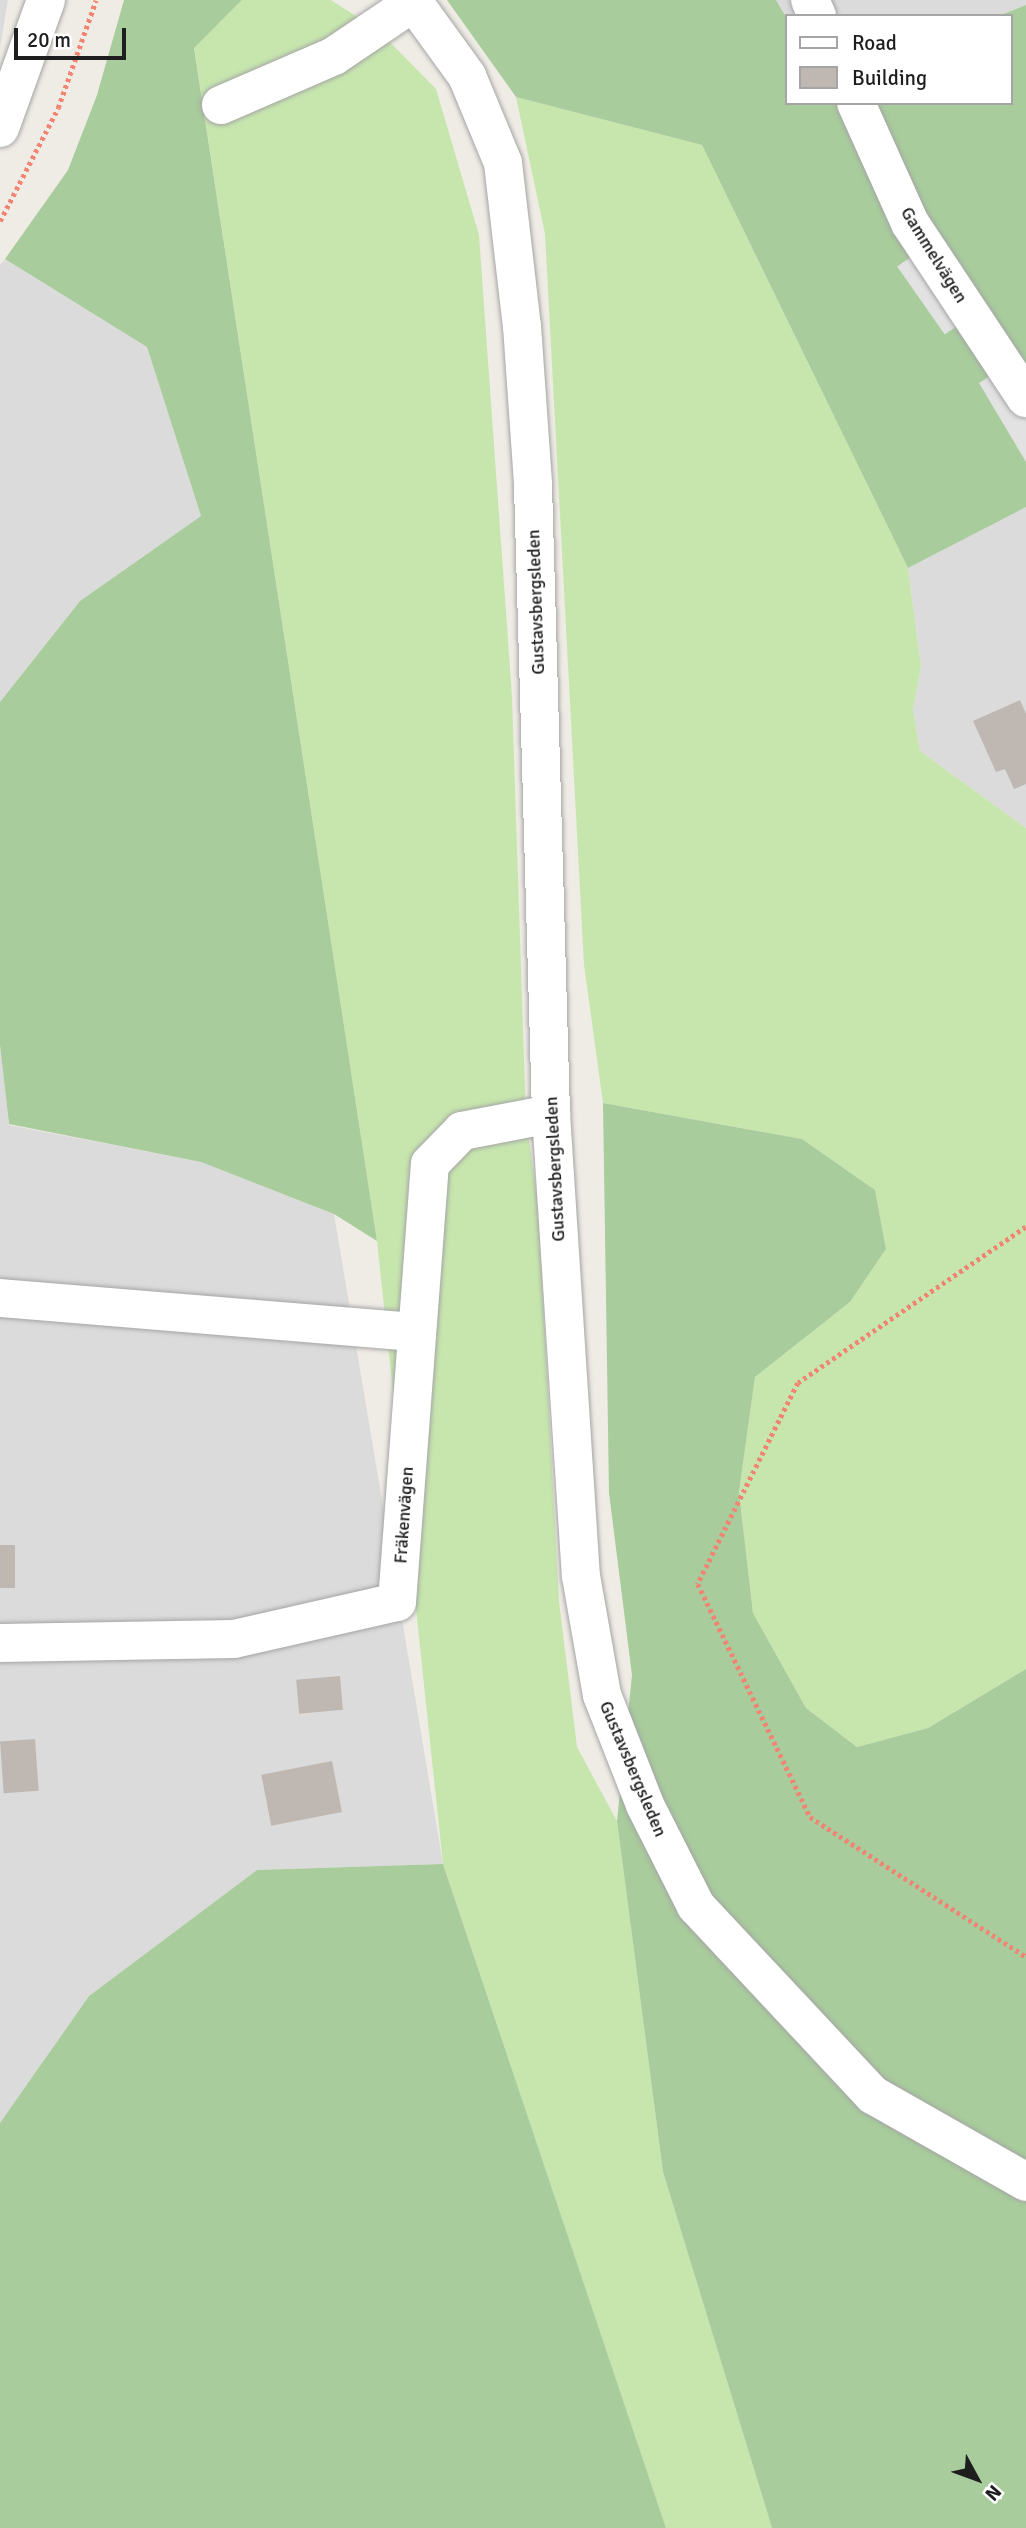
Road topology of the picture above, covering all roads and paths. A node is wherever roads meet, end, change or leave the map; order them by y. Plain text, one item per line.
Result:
1 (46, 0) edge
2 (96, 0) edge
3 (413, 1) edge
4 (221, 105) dead end
5 (857, 105) edge
6 (0, 128) edge
7 (0, 221) edge
8 (1026, 398) edge
9 (551, 1114) junction
10 (1026, 1227) edge
11 (0, 1297) edge
12 (417, 1332) junction
13 (0, 1643) edge
14 (1026, 1957) edge
15 (1026, 2182) edge

1 - 6 street
2 - 7 path
3 - 4 street
3 - 9 street, Gustavsbergsleden
5 - 8 street, Gammelvägen
9 - 12 street, Fräkenvägen
9 - 15 street, Gustavsbergsleden
10 - 14 path
11 - 12 street
12 - 13 street, Fräkenvägen

